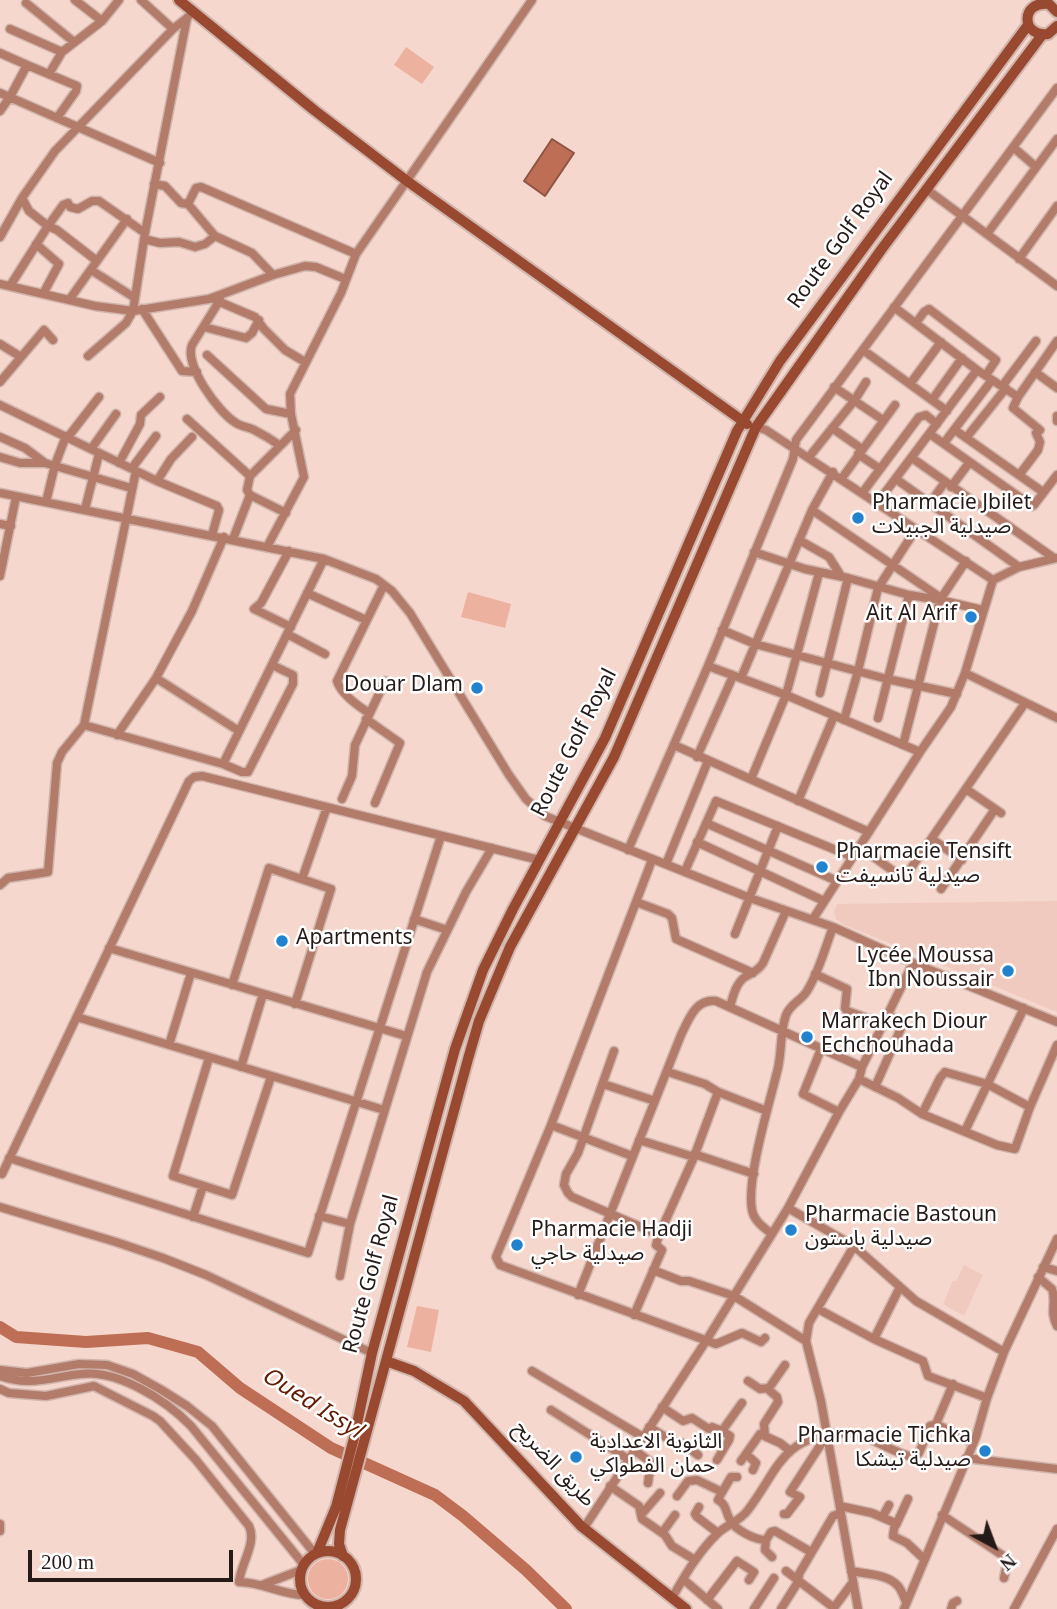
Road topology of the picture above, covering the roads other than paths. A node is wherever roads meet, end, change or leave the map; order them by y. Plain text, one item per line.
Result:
1 (75, 0) edge
2 (119, 0) edge
3 (141, 0) edge
4 (178, 0) edge
5 (532, 0) edge
6 (26, 3) dead end
7 (1057, 11) edge
8 (190, 15) junction
9 (102, 21) junction
10 (1028, 25) junction
11 (1057, 26) edge
12 (10, 29) dead end
13 (173, 29) junction
14 (1049, 35) edge
15 (74, 42) junction
16 (62, 52) junction
17 (0, 53) edge
18 (27, 65) junction
19 (49, 74) junction
20 (1057, 88) edge
21 (0, 93) edge
22 (10, 97) junction
23 (0, 111) edge
24 (57, 118) junction
25 (78, 127) junction
26 (1057, 139) edge
27 (1013, 147) junction
28 (160, 163) junction
29 (1036, 167) junction
30 (407, 181) junction
31 (154, 184) junction
32 (926, 189) junction
33 (22, 198) junction
34 (188, 204) junction
35 (1057, 206) edge
36 (961, 216) junction
37 (127, 219) junction
38 (48, 226) junction
39 (987, 234) junction
40 (144, 236) junction
41 (215, 236) junction
42 (0, 237) edge
43 (36, 244) junction
44 (356, 254) junction
45 (1019, 259) junction
46 (97, 261) junction
47 (91, 270) junction
48 (273, 275) junction
49 (345, 279) junction
50 (0, 284) edge
51 (10, 286) junction
52 (1057, 286) edge
53 (43, 294) junction
54 (135, 298) junction
55 (209, 299) junction
56 (69, 300) junction
57 (220, 300) junction
58 (894, 307) junction
59 (137, 310) junction
60 (259, 320) junction
61 (916, 323) junction
62 (204, 327) junction
63 (53, 340) dead end
64 (1036, 341) dead end
65 (1057, 341) edge
66 (941, 342) junction
67 (0, 344) edge
68 (863, 350) junction
69 (207, 355) dead end
70 (88, 356) dead end
71 (21, 357) junction
72 (962, 358) junction
73 (305, 362) junction
74 (977, 370) junction
75 (197, 372) junction
76 (1035, 372) junction
77 (989, 378) junction
78 (0, 382) edge
79 (866, 382) dead end
80 (910, 384) junction
81 (834, 387) junction
82 (1005, 387) junction
83 (1057, 387) edge
84 (99, 397) dead end
85 (160, 397) dead end
86 (1018, 397) junction
87 (932, 400) junction
88 (854, 401) junction
89 (0, 405) edge
90 (895, 405) dead end
91 (947, 411) junction
92 (116, 414) dead end
93 (291, 414) junction
94 (187, 419) dead end
95 (883, 420) junction
96 (743, 423) junction
97 (937, 424) junction
98 (756, 427) junction
99 (832, 428) junction
100 (296, 430) junction
101 (955, 430) junction
102 (930, 434) junction
103 (156, 436) dead end
104 (192, 436) dead end
105 (0, 437) edge
106 (67, 437) junction
107 (966, 438) junction
108 (944, 443) junction
109 (279, 445) junction
110 (795, 449) junction
111 (95, 451) junction
112 (860, 452) junction
113 (0, 457) edge
114 (809, 457) junction
115 (912, 458) junction
116 (994, 458) junction
117 (45, 463) junction
118 (119, 463) junction
119 (970, 463) junction
120 (55, 466) junction
121 (880, 469) junction
122 (134, 470) junction
123 (833, 472) junction
124 (982, 472) junction
125 (1020, 474) junction
126 (1057, 475) edge
127 (250, 476) junction
128 (92, 477) junction
129 (842, 478) junction
130 (896, 479) junction
131 (157, 481) junction
132 (948, 485) junction
133 (131, 488) junction
134 (863, 492) junction
135 (1043, 492) junction
136 (0, 493) edge
137 (250, 495) junction
138 (16, 497) junction
139 (46, 502) junction
140 (878, 502) junction
141 (930, 503) junction
142 (85, 509) junction
143 (812, 510) junction
144 (286, 513) junction
145 (126, 518) junction
146 (0, 524) edge
147 (11, 526) junction
148 (916, 529) junction
149 (212, 535) junction
150 (228, 538) junction
151 (799, 540) junction
152 (267, 547) junction
153 (3, 550) edge
154 (289, 551) junction
155 (754, 552) junction
156 (1055, 558) edge
157 (324, 559) junction
158 (966, 561) junction
159 (789, 565) junction
160 (893, 566) junction
161 (1019, 567) junction
162 (819, 573) junction
163 (0, 576) edge
164 (845, 577) junction
165 (993, 580) junction
166 (384, 585) junction
167 (878, 587) junction
168 (307, 593) junction
169 (909, 596) junction
170 (941, 599) junction
171 (982, 610) junction
172 (366, 620) junction
173 (722, 630) junction
174 (289, 631) junction
175 (755, 644) junction
176 (324, 654) dead end
177 (797, 654) junction
178 (827, 663) junction
179 (272, 665) junction
180 (708, 666) junction
181 (858, 671) junction
182 (965, 673) junction
183 (737, 677) junction
184 (156, 678) junction
185 (887, 679) junction
186 (386, 681) dead end
187 (918, 685) junction
188 (820, 692) dead end
189 (957, 694) junction
190 (786, 695) junction
191 (1025, 703) junction
192 (368, 716) junction
193 (834, 716) junction
194 (878, 718) dead end
195 (1057, 718) edge
196 (844, 720) junction
197 (84, 725) junction
198 (239, 731) junction
199 (117, 735) junction
200 (903, 745) junction
201 (674, 746) junction
202 (920, 752) junction
203 (697, 757) junction
204 (708, 761) junction
205 (223, 764) junction
206 (751, 779) junction
207 (966, 789) junction
208 (342, 799) dead end
209 (798, 801) junction
210 (375, 803) dead end
211 (327, 807) junction
212 (559, 823) junction
213 (705, 823) junction
214 (778, 826) junction
215 (575, 828) junction
216 (869, 832) junction
217 (441, 836) junction
218 (932, 839) junction
219 (697, 842) junction
220 (860, 847) junction
221 (492, 848) junction
222 (628, 850) junction
223 (769, 851) junction
224 (853, 857) junction
225 (539, 860) junction
226 (652, 860) junction
227 (961, 860) junction
228 (666, 864) junction
229 (684, 871) junction
230 (760, 872) junction
231 (302, 879) junction
232 (837, 881) junction
233 (0, 885) edge
234 (941, 889) dead end
235 (750, 898) junction
236 (824, 901) junction
237 (636, 902) junction
238 (786, 911) junction
239 (414, 919) junction
240 (813, 919) junction
241 (833, 927) junction
242 (447, 930) junction
243 (736, 934) dead end
244 (110, 948) junction
245 (913, 963) junction
246 (191, 973) junction
247 (753, 973) junction
248 (815, 974) junction
249 (232, 985) junction
250 (263, 994) junction
251 (295, 1004) junction
252 (730, 1007) junction
253 (1024, 1008) junction
254 (888, 1015) junction
255 (77, 1017) junction
256 (1057, 1021) edge
257 (883, 1024) junction
258 (378, 1029) junction
259 (781, 1032) junction
260 (406, 1036) junction
261 (169, 1045) junction
262 (1057, 1045) edge
263 (821, 1049) junction
264 (614, 1051) dead end
265 (209, 1058) junction
266 (862, 1067) junction
267 (241, 1068) junction
268 (668, 1072) junction
269 (271, 1077) junction
270 (859, 1079) junction
271 (603, 1084) junction
272 (987, 1084) junction
273 (875, 1087) junction
274 (718, 1092) junction
275 (655, 1101) junction
276 (355, 1102) junction
277 (1030, 1107) junction
278 (384, 1110) junction
279 (767, 1111) junction
280 (839, 1112) junction
281 (922, 1114) junction
282 (551, 1125) junction
283 (965, 1131) junction
284 (582, 1138) junction
285 (639, 1140) junction
286 (694, 1155) junction
287 (632, 1156) junction
288 (9, 1158) junction
289 (2, 1174) edge
290 (754, 1174) junction
291 (203, 1186) junction
292 (0, 1207) edge
293 (788, 1208) junction
294 (611, 1213) junction
295 (320, 1216) junction
296 (193, 1217) junction
297 (350, 1224) junction
298 (772, 1234) junction
299 (659, 1235) junction
300 (1056, 1241) edge
301 (854, 1246) junction
302 (1043, 1266) junction
303 (653, 1270) junction
304 (1057, 1271) edge
305 (340, 1276) dead end
306 (1038, 1277) junction
307 (900, 1287) junction
308 (578, 1295) junction
309 (734, 1296) junction
310 (818, 1309) junction
311 (634, 1315) junction
312 (1057, 1326) edge
313 (765, 1338) dead end
314 (874, 1339) junction
315 (706, 1341) junction
316 (806, 1341) junction
317 (1004, 1352) junction
318 (372, 1353) junction
319 (386, 1361) junction
320 (785, 1365) dead end
321 (0, 1370) edge
322 (532, 1371) dead end
323 (0, 1376) edge
324 (748, 1381) dead end
325 (953, 1384) junction
326 (769, 1388) junction
327 (0, 1389) edge
328 (986, 1398) junction
329 (743, 1404) dead end
330 (662, 1407) junction
331 (551, 1410) dead end
332 (936, 1424) junction
333 (212, 1426) junction
334 (649, 1427) junction
335 (722, 1431) junction
336 (827, 1435) junction
337 (765, 1436) junction
338 (200, 1437) junction
339 (643, 1437) junction
340 (360, 1439) junction
341 (226, 1442) junction
342 (973, 1443) junction
343 (634, 1450) junction
344 (789, 1450) junction
345 (213, 1453) junction
346 (698, 1455) dead end
347 (966, 1458) junction
348 (628, 1459) junction
349 (717, 1460) dead end
350 (1057, 1469) edge
351 (753, 1470) dead end
352 (737, 1476) dead end
353 (348, 1482) junction
354 (648, 1483) dead end
355 (610, 1486) junction
356 (660, 1493) dead end
357 (721, 1494) junction
358 (677, 1496) dead end
359 (908, 1499) dead end
360 (275, 1503) junction
361 (889, 1505) dead end
362 (699, 1507) dead end
363 (841, 1509) junction
364 (262, 1514) junction
365 (785, 1514) dead end
366 (641, 1515) junction
367 (675, 1515) dead end
368 (942, 1515) junction
369 (883, 1517) junction
370 (0, 1524) edge
371 (732, 1524) junction
372 (896, 1525) junction
373 (584, 1528) junction
374 (1057, 1530) edge
375 (0, 1531) edge
376 (662, 1533) junction
377 (718, 1533) junction
378 (766, 1541) junction
379 (811, 1552) junction
380 (316, 1554) junction
381 (343, 1556) junction
382 (772, 1557) dead end
383 (924, 1559) junction
384 (695, 1560) junction
385 (303, 1568) junction
386 (786, 1571) dead end
387 (851, 1571) junction
388 (754, 1572) dead end
389 (774, 1578) dead end
390 (1004, 1578) dead end
391 (683, 1579) junction
392 (798, 1582) junction
393 (853, 1582) junction
394 (262, 1585) junction
395 (672, 1598) junction
396 (707, 1600) junction
397 (957, 1601) dead end
398 (308, 1602) edge
399 (905, 1605) edge
400 (332, 1608) edge
401 (834, 1608) edge
402 (686, 1609) edge
403 (718, 1609) edge
404 (754, 1609) edge
405 (781, 1609) edge
406 (858, 1609) edge
407 (951, 1609) edge
408 (1014, 1609) edge

1 - 9 street
2 - 9 street
3 - 13 street
4 - 8 street
5 - 30 street
6 - 15 street
7 - 10 street, Route Golf Royal
8 - 13 street
8 - 28 street
8 - 30 street
9 - 15 street
10 - 14 street
10 - 96 street, Route Golf Royal
11 - 14 street, Route Golf Royal
12 - 16 street
13 - 25 street
14 - 32 street, Route Golf Royal
15 - 16 street
16 - 19 street
17 - 18 street
18 - 19 street
18 - 22 street
19 - 24 street
20 - 27 street
21 - 22 street
22 - 23 street
22 - 24 street
24 - 25 street
25 - 28 street
25 - 33 street
26 - 29 street
27 - 29 street
27 - 36 street
28 - 31 street
29 - 39 street
30 - 44 street
30 - 96 street
31 - 34 street
31 - 40 street
32 - 36 street
32 - 98 street, Route Golf Royal
33 - 38 street
33 - 42 street
34 - 41 street
34 - 44 street
35 - 45 street
36 - 39 street
36 - 58 street
37 - 38 street
37 - 40 street
37 - 46 street
38 - 43 street
38 - 46 street
39 - 45 street
40 - 41 street
40 - 54 street
41 - 48 street
43 - 51 street
43 - 53 street
44 - 49 street
45 - 52 street
46 - 47 street
47 - 54 street
47 - 56 street
48 - 49 street
48 - 55 street
49 - 73 street
50 - 51 street
51 - 53 street
53 - 56 street
54 - 59 street
55 - 57 street
55 - 59 street
56 - 59 street
57 - 60 street
57 - 62 street
58 - 61 street
58 - 68 street
59 - 70 street
59 - 75 street
60 - 62 street
60 - 73 street
61 - 66 street
61 - 77 street
62 - 75 street
63 - 71 street
64 - 82 street
65 - 76 street
66 - 72 street
66 - 80 street
67 - 71 street
68 - 80 street
68 - 81 street
69 - 93 street
71 - 78 street
72 - 74 street
72 - 87 street
73 - 93 street
74 - 77 street
74 - 91 street
75 - 109 street
76 - 83 street
76 - 86 street
77 - 82 street
77 - 101 street
79 - 88 street
80 - 87 street
81 - 88 street
81 - 110 street
82 - 86 street
82 - 107 street
84 - 106 street
85 - 118 street
86 - 125 street
87 - 91 street
88 - 95 street
88 - 99 street
89 - 106 street
90 - 95 street
91 - 97 street
92 - 111 street
93 - 100 street
94 - 127 street
95 - 112 street
96 - 98 street
96 - 212 street, Route Golf Royal
97 - 102 street
97 - 121 street
98 - 110 street
98 - 215 street, Route Golf Royal
99 - 112 street
99 - 114 street
100 - 109 street
100 - 144 street
101 - 107 street
101 - 108 street
102 - 108 street
102 - 115 street
103 - 122 street
104 - 131 street
105 - 117 street
106 - 111 street
106 - 120 street
107 - 116 street
108 - 119 street
109 - 127 street
110 - 114 street
110 - 155 street
111 - 118 street
111 - 128 street
112 - 121 street
112 - 129 street
113 - 117 street
114 - 123 street
115 - 130 street
115 - 132 street
116 - 124 street
116 - 125 street
117 - 120 street
118 - 122 street
119 - 124 street
119 - 132 street
120 - 128 street
120 - 139 street
121 - 134 street
122 - 131 street
122 - 133 street
123 - 129 street
123 - 143 street
124 - 135 street
125 - 135 street
126 - 135 street
127 - 137 street
128 - 133 street
128 - 142 street
129 - 134 street
130 - 140 street
130 - 141 street
131 - 149 street
132 - 141 street
132 - 156 street
133 - 145 street
134 - 140 street
136 - 138 street
137 - 144 street
137 - 150 street
138 - 139 street
138 - 147 street
139 - 142 street
140 - 148 street
141 - 161 street
142 - 145 street
143 - 151 street
143 - 160 street
144 - 152 street
145 - 149 street
145 - 197 street
146 - 147 street
147 - 153 street
148 - 158 street
148 - 160 street
149 - 150 street
150 - 152 street
150 - 184 street
151 - 159 street
151 - 164 street
152 - 154 street
153 - 163 street
154 - 157 street
154 - 174 street
155 - 159 street
155 - 173 street
156 - 161 street
157 - 166 street
157 - 168 street
158 - 165 street
158 - 170 street
159 - 162 street
159 - 175 street
160 - 167 street
160 - 170 street
161 - 165 street
162 - 164 street
162 - 177 street
164 - 167 street
164 - 178 street
165 - 171 street
166 - 172 street
166 - 212 street
167 - 169 street
167 - 181 street
168 - 172 street
168 - 174 street
169 - 170 street
169 - 185 street
170 - 171 street
170 - 187 street
171 - 182 street
172 - 192 street
173 - 175 street
173 - 180 street
174 - 176 street
174 - 179 street
175 - 177 street
175 - 183 street
177 - 178 street
177 - 190 street
178 - 181 street
178 - 188 street
179 - 198 street
179 - 205 street
180 - 183 street
180 - 201 street
181 - 185 street
181 - 196 street
182 - 189 street
182 - 191 street
183 - 190 street
183 - 203 street
184 - 198 street
184 - 199 street
185 - 187 street
185 - 194 street
186 - 192 street
187 - 189 street
187 - 200 street
189 - 202 street
190 - 193 street
190 - 206 street
191 - 195 street
191 - 207 street
192 - 208 street
192 - 210 street
193 - 196 street
193 - 209 street
196 - 200 street
197 - 199 street
197 - 233 street
198 - 205 street
199 - 205 street
200 - 202 street
201 - 203 street
201 - 222 street
202 - 216 street
203 - 204 street
204 - 206 street
204 - 228 street
206 - 209 street
207 - 218 street
207 - 227 street
209 - 216 street
211 - 217 street
211 - 231 street
211 - 244 street
212 - 215 street
212 - 225 street, Route Golf Royal
213 - 214 street
213 - 219 street
213 - 223 street
214 - 223 street
214 - 224 street
215 - 222 street
215 - 319 street, Route Golf Royal
216 - 220 street
217 - 221 street
217 - 239 street
218 - 220 street
218 - 227 street
219 - 229 street
219 - 230 street
220 - 224 street
221 - 225 street
221 - 242 street
222 - 226 street
223 - 230 street
223 - 232 street
224 - 232 street
225 - 318 street, Route Golf Royal
226 - 228 street
226 - 237 street
227 - 234 street
228 - 229 street
229 - 235 street
230 - 235 street
230 - 236 street
231 - 249 street
231 - 251 street
232 - 236 street
235 - 238 street
235 - 243 street
236 - 240 street
237 - 247 street
237 - 282 street
238 - 240 street
238 - 247 street
239 - 242 street
239 - 258 street
240 - 241 street
241 - 245 street
241 - 248 street
242 - 260 street
244 - 246 street
244 - 255 street
245 - 253 street
245 - 254 street
246 - 249 street
246 - 261 street
247 - 252 street
248 - 257 street
248 - 259 street
249 - 250 street
250 - 251 street
250 - 267 street
251 - 258 street
252 - 259 street
252 - 268 street
253 - 256 street
253 - 272 street
254 - 257 street
254 - 273 street
255 - 261 street
255 - 288 street
257 - 266 street
258 - 260 street
258 - 276 street
259 - 263 street
259 - 279 street
260 - 278 street
261 - 265 street
262 - 277 street
263 - 266 street
263 - 280 street
264 - 271 street
265 - 267 street
265 - 291 street
266 - 270 street
267 - 269 street
268 - 274 street
268 - 275 street
269 - 276 street
269 - 291 street
270 - 273 street
270 - 280 street
271 - 275 street
271 - 284 street
272 - 277 street
272 - 281 street
272 - 283 street
273 - 281 street
274 - 279 street
274 - 286 street
275 - 285 street
276 - 278 street
276 - 295 street
277 - 283 street
278 - 297 street
279 - 290 street
280 - 293 street
281 - 283 street
282 - 284 street
282 - 308 street
284 - 287 street
284 - 294 street
285 - 286 street
285 - 287 street
286 - 290 street
286 - 299 street
287 - 294 street
288 - 289 street
288 - 296 street
290 - 298 street
291 - 296 street
292 - 318 street
293 - 298 street
293 - 301 street
294 - 299 street
294 - 308 street
295 - 296 street
295 - 297 street
297 - 305 street
298 - 309 street
299 - 303 street
300 - 302 street
301 - 307 street
301 - 310 street
302 - 304 street
302 - 306 street
303 - 309 street
303 - 311 street
306 - 312 street
306 - 317 street
307 - 314 street
307 - 317 street
308 - 311 street
309 - 315 street
309 - 316 street
310 - 314 street
310 - 316 street
311 - 315 street
313 - 315 street
314 - 325 street
315 - 330 street
316 - 336 street
317 - 328 street
318 - 340 street, Route Golf Royal
319 - 340 street, Route Golf Royal
319 - 373 street, طريق الضريح
320 - 326 street
321 - 333 street
322 - 339 street
323 - 338 street
324 - 326 street
325 - 328 street
325 - 332 street
326 - 337 street
327 - 394 street
328 - 342 street
329 - 335 street
330 - 334 street
330 - 335 street
331 - 348 street
332 - 336 street
332 - 342 street
333 - 338 street
333 - 341 street
334 - 339 street
334 - 346 street
335 - 349 street
336 - 344 street
336 - 363 street
336 - 365 street
337 - 344 street
337 - 351 street
338 - 345 street
339 - 343 street
340 - 353 street, Route Golf Royal
341 - 345 street
341 - 360 street
342 - 347 street
343 - 348 street
343 - 354 street
344 - 371 street
345 - 364 street
347 - 350 street
347 - 368 street
348 - 355 street
352 - 357 street
353 - 380 street, Route Golf Royal
353 - 381 street, Route Golf Royal
355 - 366 street
355 - 373 street
356 - 366 street
357 - 358 street
357 - 371 street
359 - 372 street
360 - 364 street
360 - 380 street
361 - 369 street
362 - 377 street
363 - 369 street
363 - 379 street
363 - 387 street
364 - 385 street
366 - 376 street
367 - 376 street
368 - 383 street
368 - 390 street
369 - 372 street
370 - 375 street
371 - 377 street
371 - 378 street
372 - 383 street
373 - 395 street, طريق الضريح
374 - 408 street
376 - 384 street
377 - 384 street
378 - 379 street
378 - 382 street
379 - 392 street
380 - 381 street
380 - 385 street
381 - 400 street
383 - 399 street
384 - 391 street
385 - 394 street
385 - 398 street
386 - 392 street
387 - 393 street
387 - 399 street
388 - 396 street
389 - 404 street
391 - 395 street
391 - 396 street
392 - 401 street
392 - 405 street
393 - 401 street
393 - 406 street
394 - 398 street
395 - 402 street, طريق الضريح
396 - 403 street
397 - 407 street
398 - 400 street

